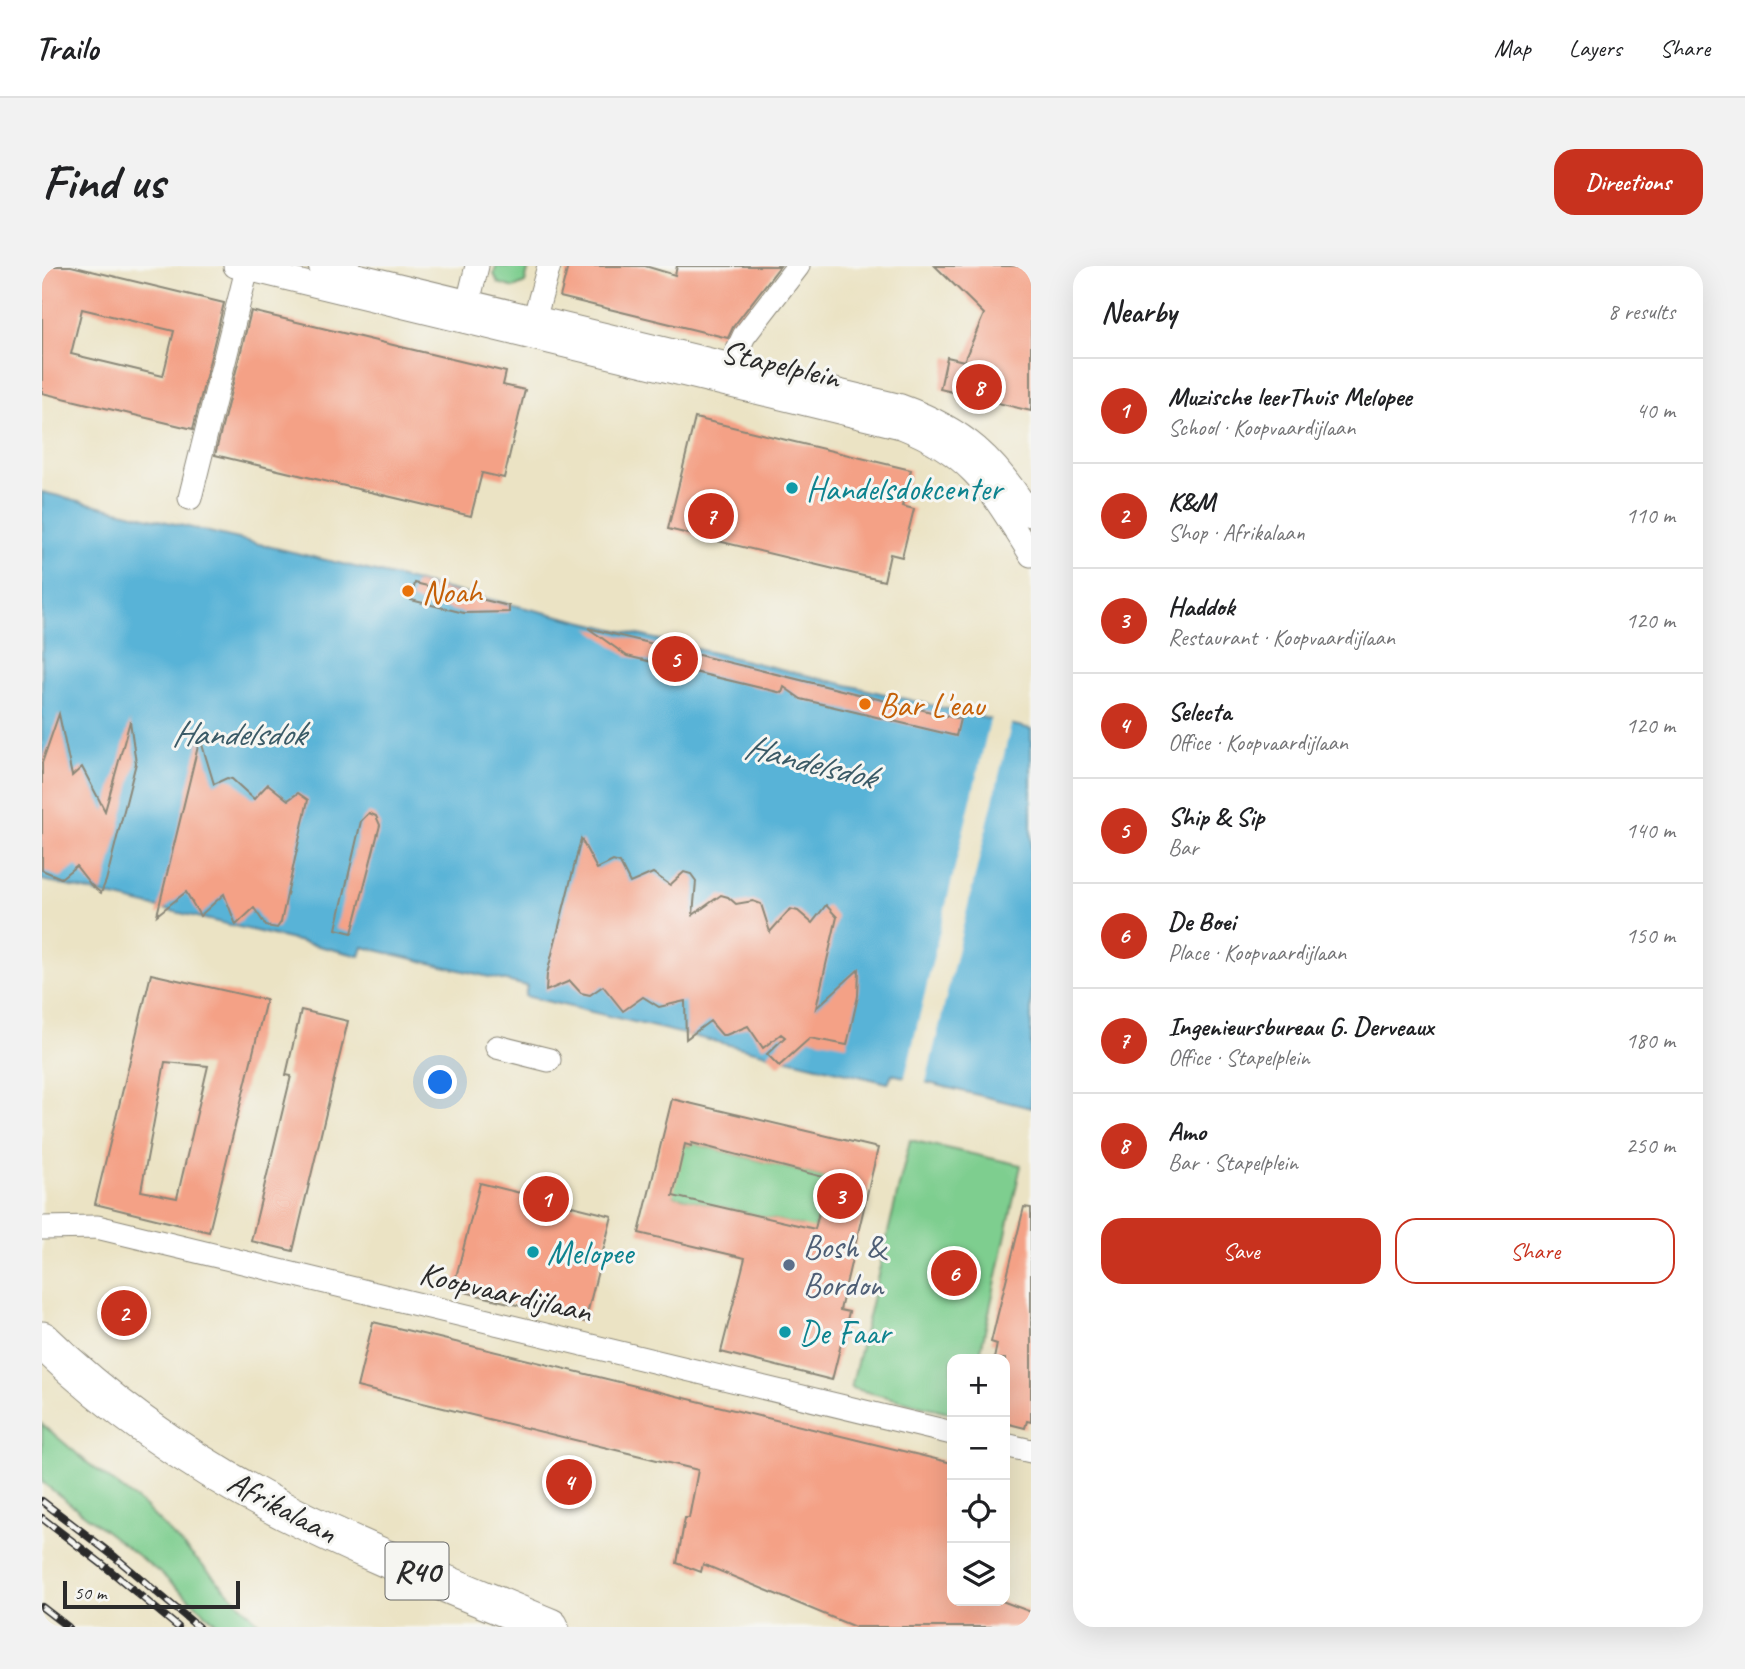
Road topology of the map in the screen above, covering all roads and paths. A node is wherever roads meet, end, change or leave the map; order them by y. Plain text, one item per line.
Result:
1 (320, 266) edge
2 (477, 266) edge
3 (549, 266) edge
4 (798, 266) edge
5 (241, 267) edge
6 (466, 311) junction
7 (532, 327) junction
8 (618, 348) junction
9 (731, 364) junction
10 (1014, 490) edge
11 (190, 498) dead end
12 (1031, 515) edge
13 (1031, 555) edge
14 (497, 1048) dead end
15 (549, 1060) dead end
16 (42, 1228) edge
17 (42, 1340) edge
18 (947, 1432) edge
19 (1010, 1446) edge
20 (1031, 1451) edge
21 (550, 1627) edge

1 - 6 street
2 - 6 street
3 - 7 street
4 - 9 street
5 - 6 street
5 - 11 street
6 - 7 street, Stapelplein
7 - 8 street, Stapelplein
8 - 9 street, Stapelplein
8 - 10 street, Stapelplein
9 - 10 street, Stapelplein
10 - 12 street, Stapelplein
10 - 13 street, Stapelplein
14 - 15 street
16 - 18 street, Koopvaardijlaan
17 - 21 main road, Afrikalaan / R40
19 - 20 street

